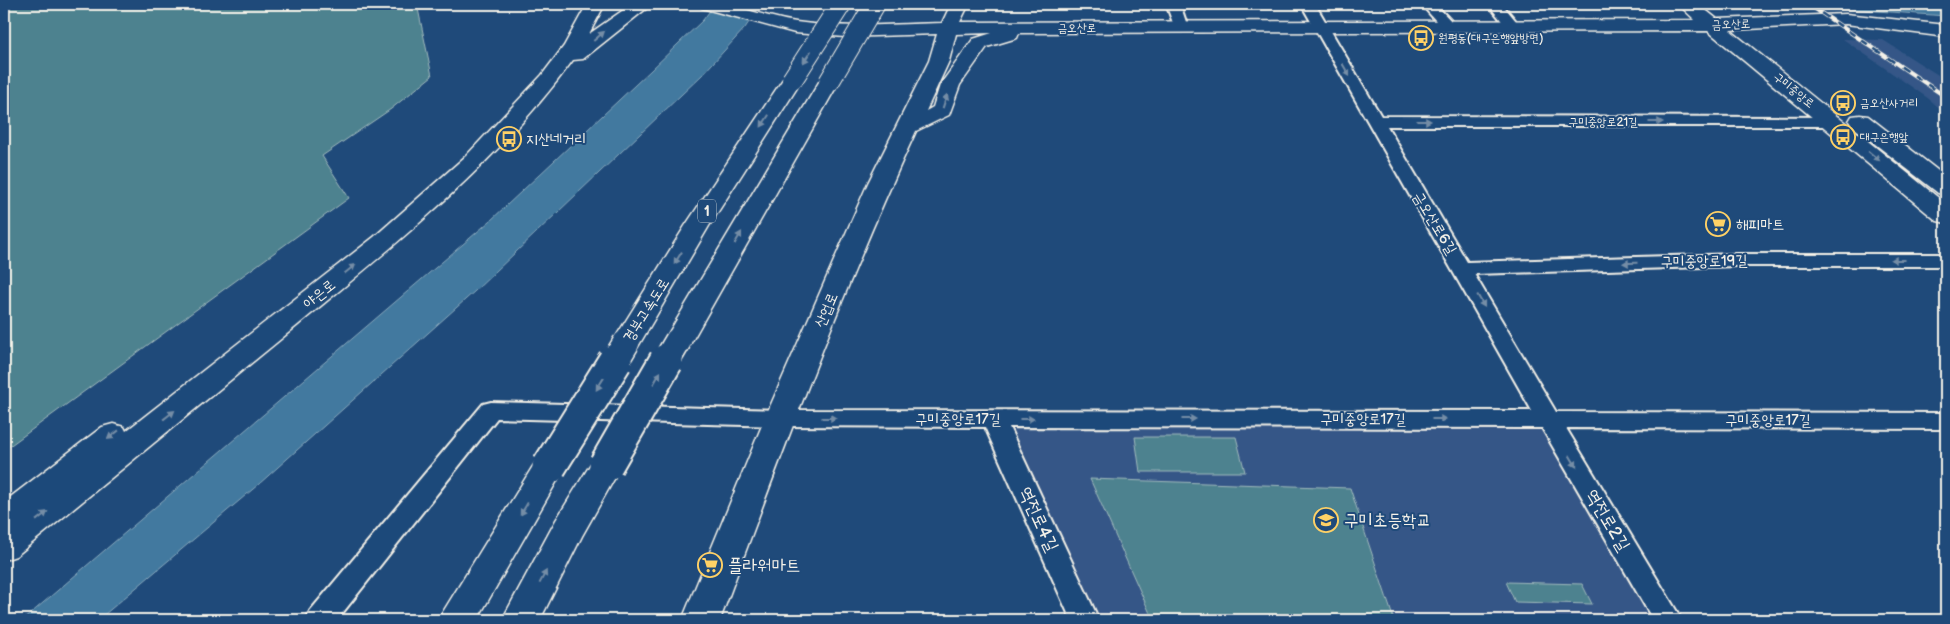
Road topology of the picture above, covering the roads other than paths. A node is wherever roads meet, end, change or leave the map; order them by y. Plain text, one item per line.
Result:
1 (586, 4) edge
2 (596, 4) edge
3 (643, 4) edge
4 (708, 4) edge
5 (841, 4) edge
6 (875, 4) edge
7 (945, 4) edge
8 (960, 4) edge
9 (1173, 4) edge
10 (1308, 4) edge
11 (1428, 4) edge
12 (1495, 4) edge
13 (1687, 4) edge
14 (1703, 4) edge
15 (1821, 19) junction
16 (1722, 25) junction
17 (1448, 27) junction
18 (1514, 27) junction
19 (948, 28) junction
20 (1030, 28) junction
21 (1181, 28) junction
22 (1321, 28) junction
23 (845, 31) junction
24 (1946, 32) edge
25 (1946, 42) edge
26 (939, 61) junction
27 (549, 79) junction
28 (1375, 121) junction
29 (1832, 121) junction
30 (907, 127) junction
31 (1946, 188) edge
32 (1946, 216) edge
33 (1946, 260) edge
34 (1462, 268) junction
35 (780, 418) junction
36 (993, 419) junction
37 (1548, 419) junction
38 (1946, 421) edge
39 (4, 520) edge
40 (4, 546) edge
41 (320, 620) edge
42 (457, 620) edge
43 (521, 620) edge
44 (701, 620) edge
45 (1085, 620) edge
46 (1668, 620) edge

1 -> 39 main road, 야은로
2 - 27 main road, 야은로
27 -> 3 main road
4 - 23 main road, 금오산로
5 -> 42 main road, 경부고속도로 / 1, bridge
43 -> 6 main road, bridge
7 - 23 main road
8 - 19 main road, 산업로
9 - 21 street
10 - 22 street, 금오산로6길
11 - 17 street
12 - 18 street
13 - 16 main road, 구미중앙로
14 - 16 main road, 구미중앙로
15 - 16 main road, 금오산로
15 - 24 main road, 금오산로
15 - 25 main road
16 - 18 main road, 금오산로
16 - 29 main road, 구미중앙로
16 - 31 main road, 구미중앙로
17 - 18 main road, 금오산로
17 - 22 main road, 금오산로
19 - 20 main road, 금오산로
19 - 23 main road, 금오산로
19 - 26 main road, 산업로
20 - 21 main road, 금오산로
30 -> 20 main road
21 - 22 main road, 금오산로
22 -> 28 street, 금오산로6길
23 - 26 main road
26 - 30 main road, 산업로
40 -> 27 main road, 야은로
28 -> 29 street, 구미중앙로21길
28 - 34 street, 금오산로6길
29 -> 32 main road, 구미중앙로
30 - 35 main road, 산업로
33 -> 34 street, 구미중앙로19길
34 -> 37 street, 금오산로6길
35 -> 36 street, 구미중앙로17길
35 - 41 street, 구미중앙로17길
35 - 44 main road, 산업로
36 -> 37 street, 구미중앙로17길
36 - 45 street, 역전로4길
37 - 38 street, 구미중앙로17길
37 -> 46 street, 역전로2길

